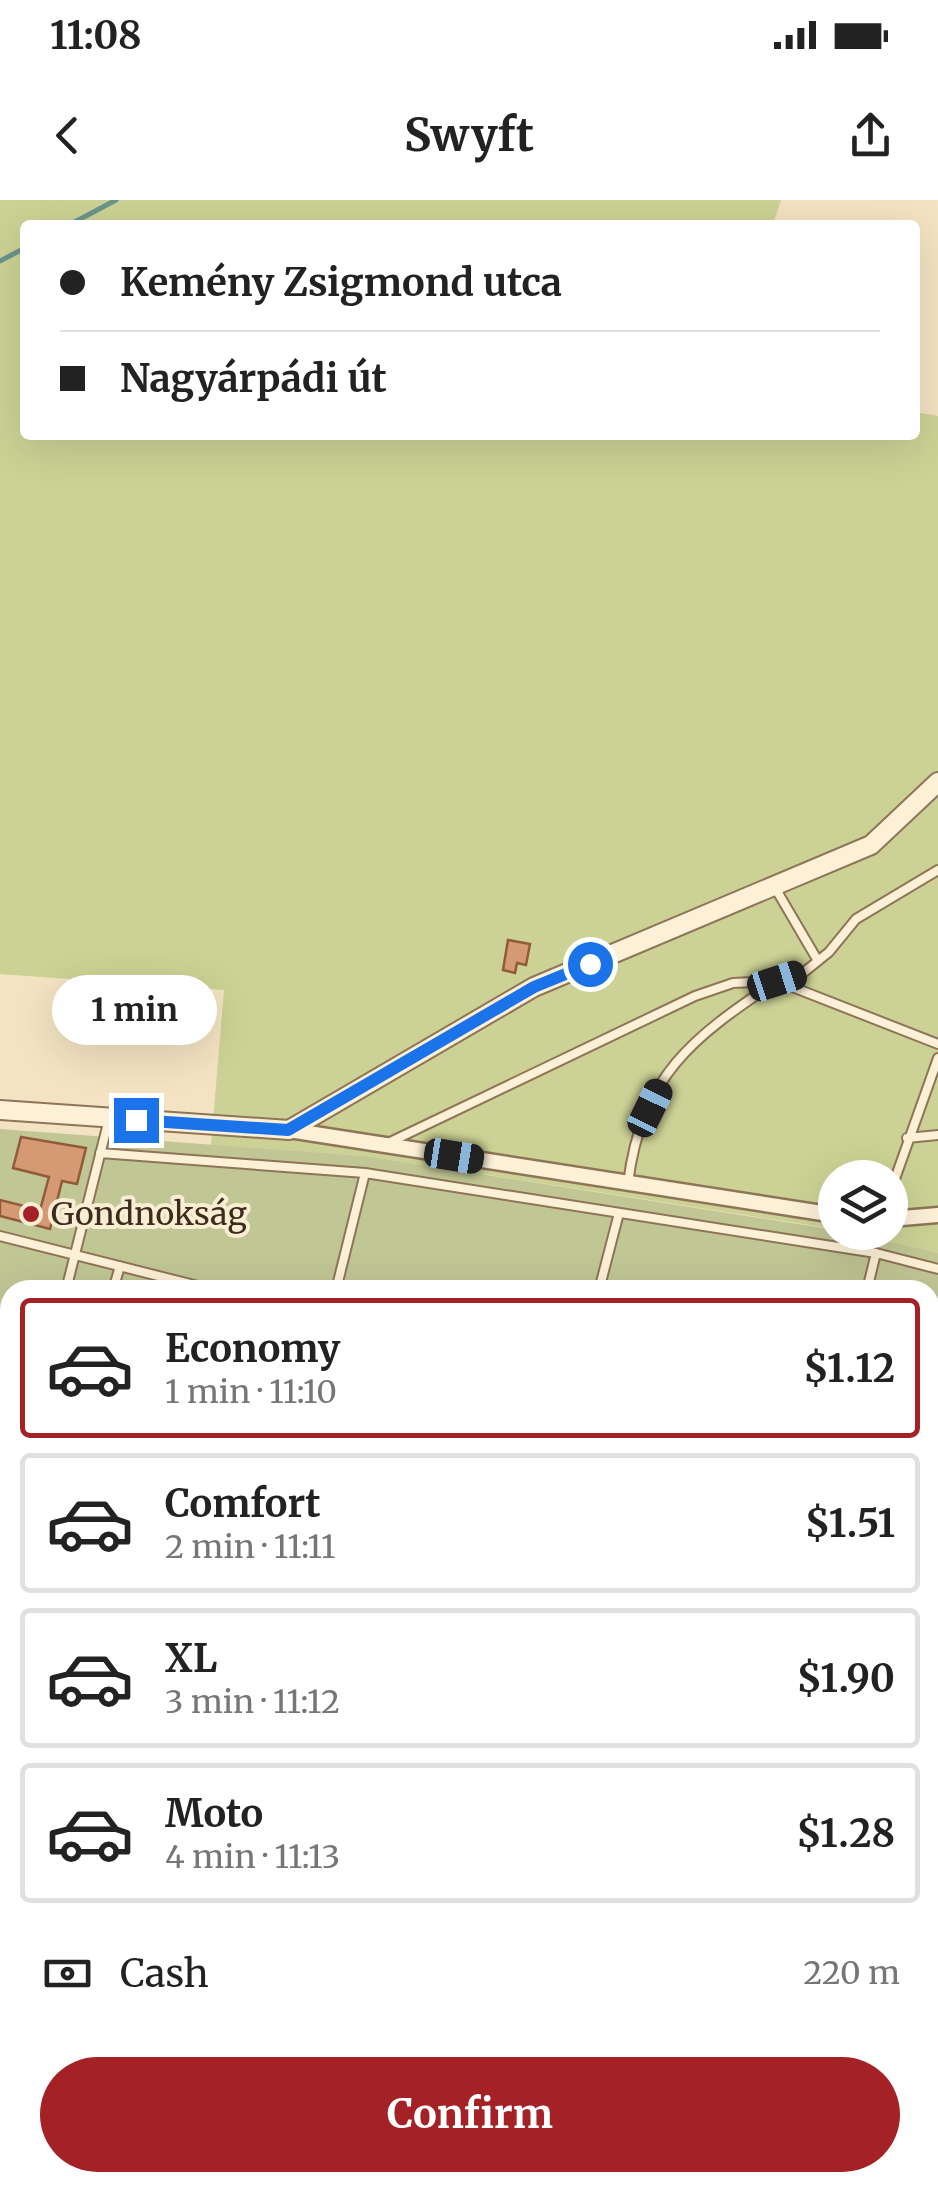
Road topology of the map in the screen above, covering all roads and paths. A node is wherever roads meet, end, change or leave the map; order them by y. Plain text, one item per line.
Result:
1 (938, 782) edge
2 (938, 870) edge
3 (774, 886) junction
4 (818, 961) junction
5 (777, 981) junction
6 (938, 1044) edge
7 (938, 1058) edge
8 (0, 1110) edge
9 (108, 1119) junction
10 (288, 1130) junction
11 (938, 1135) edge
12 (907, 1138) junction
13 (384, 1145) junction
14 (100, 1153) junction
15 (900, 1160) edge
16 (365, 1173) junction
17 (628, 1183) junction
18 (818, 1212) edge
19 (619, 1213) junction
20 (938, 1215) edge
21 (908, 1218) edge
22 (0, 1236) edge
23 (876, 1253) junction
24 (74, 1255) junction
25 (120, 1266) junction
26 (938, 1269) edge
27 (68, 1280) edge
28 (116, 1280) edge
29 (175, 1280) edge
30 (338, 1280) edge
31 (602, 1280) edge
32 (869, 1280) edge

1 - 3 street
2 - 4 lane
3 - 4 lane
3 - 10 street
4 - 5 lane
5 - 6 lane
5 - 13 lane
5 - 17 lane
7 - 12 lane
8 - 9 street
9 - 10 street
9 - 14 lane
10 - 13 street
11 - 12 lane
12 - 15 lane
13 - 17 street
14 - 16 lane
14 - 24 lane
16 - 19 lane
16 - 30 lane
17 - 18 street
19 - 23 lane
19 - 31 lane
20 - 21 street
22 - 24 lane
23 - 26 lane
23 - 32 lane
24 - 25 lane
24 - 27 lane
25 - 28 lane
25 - 29 lane

